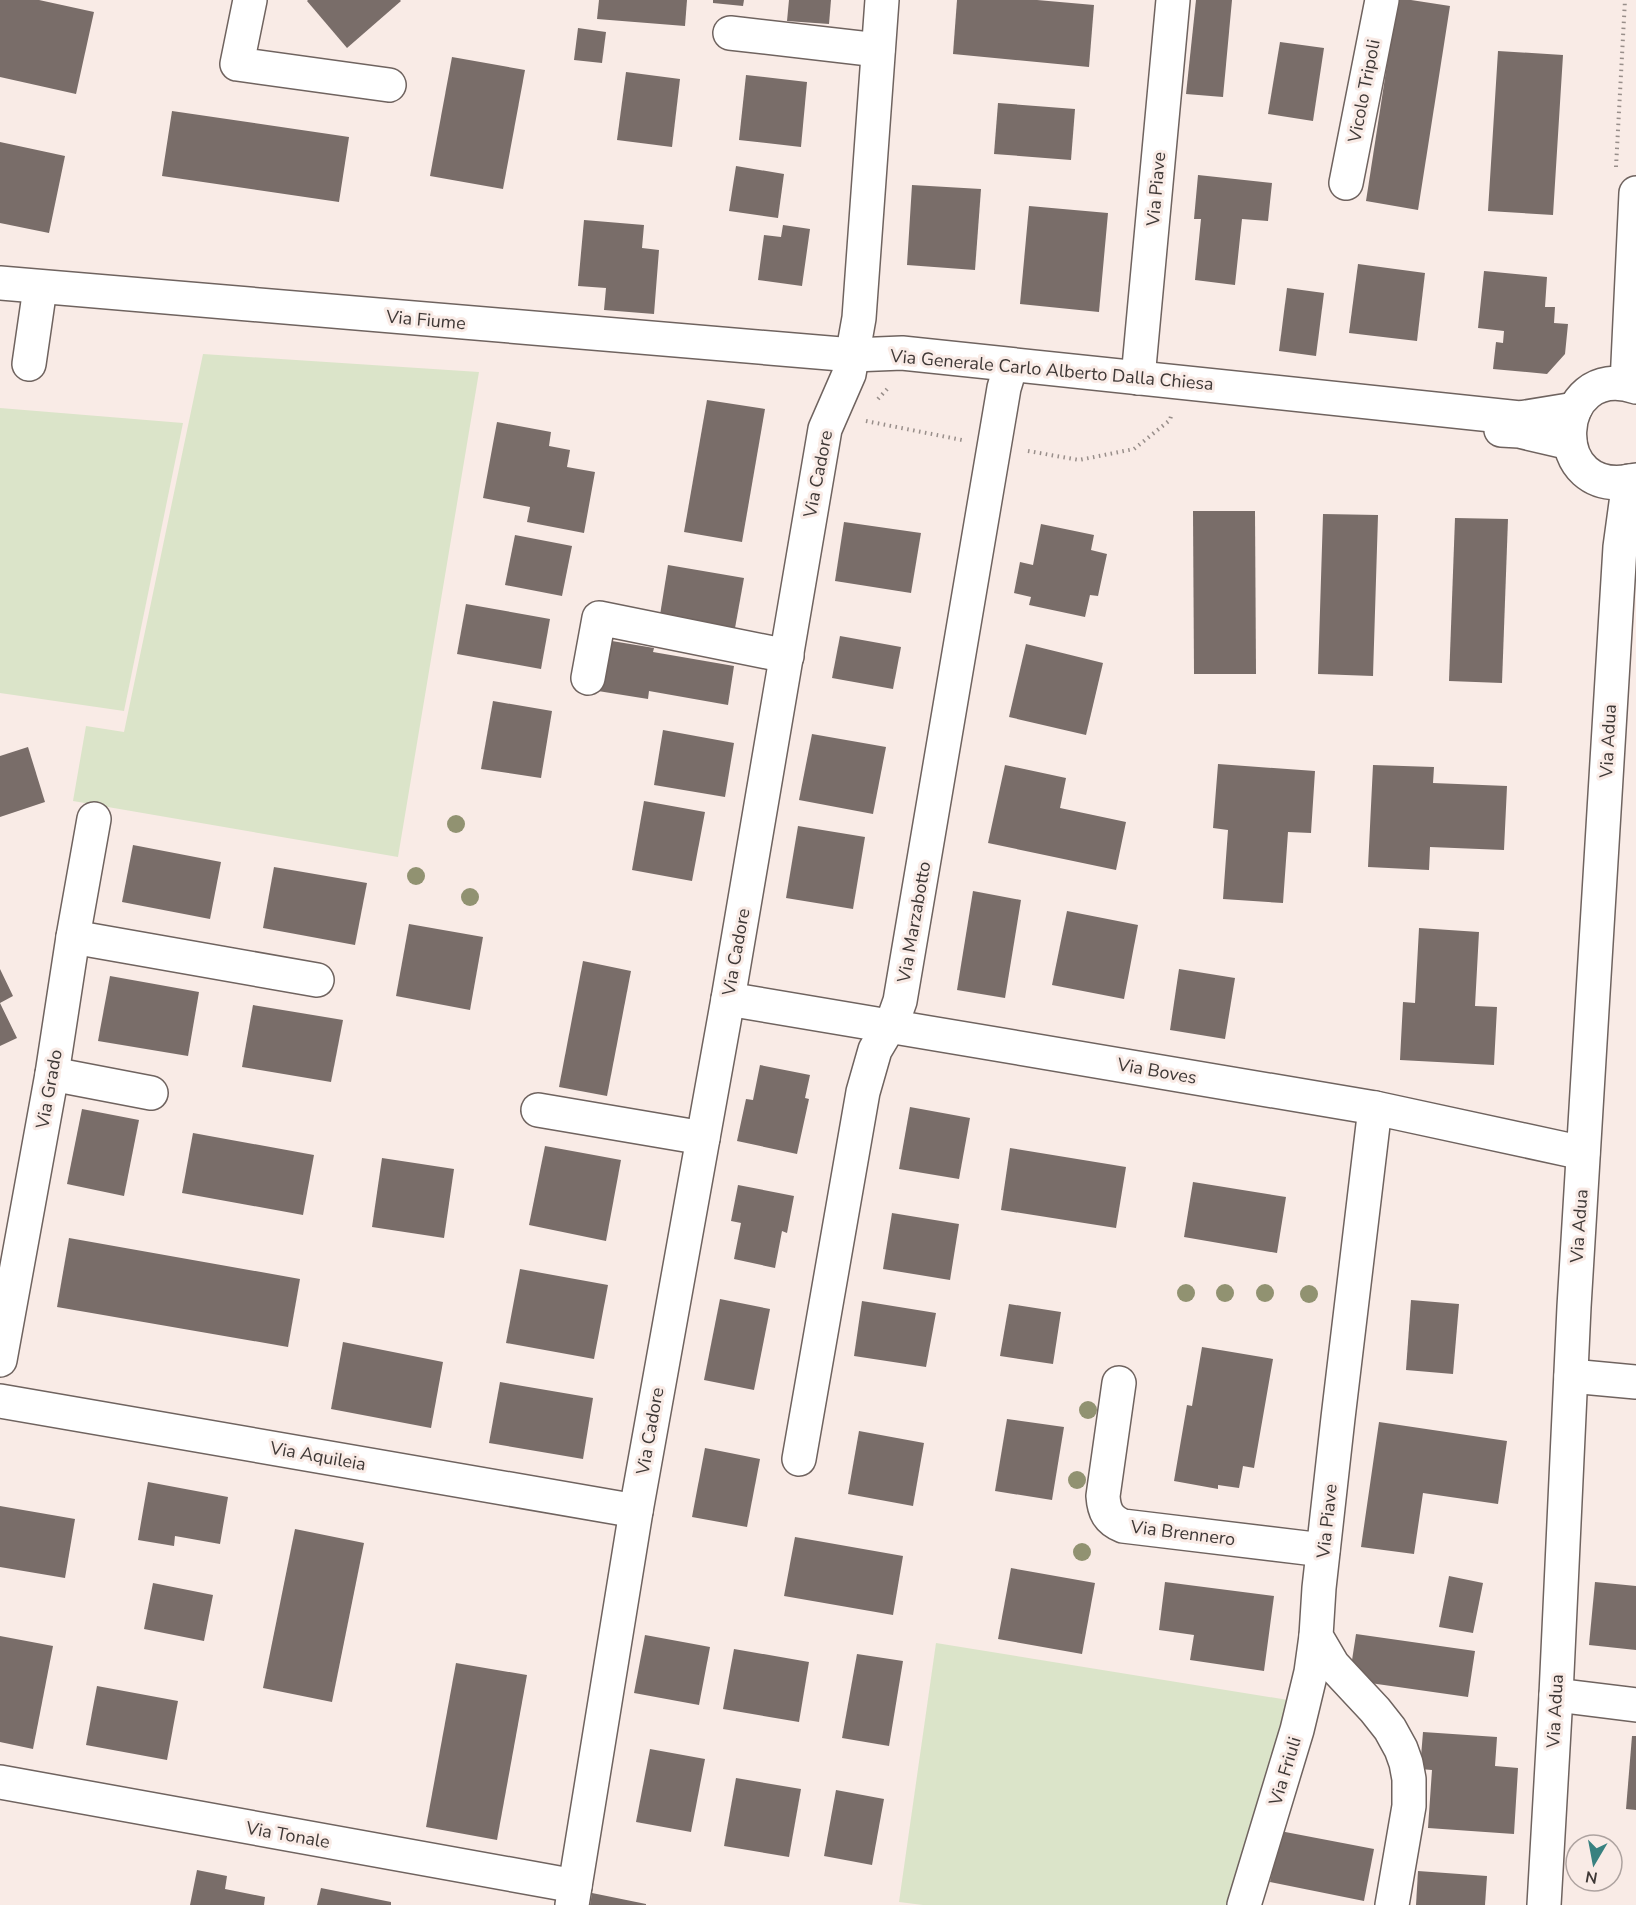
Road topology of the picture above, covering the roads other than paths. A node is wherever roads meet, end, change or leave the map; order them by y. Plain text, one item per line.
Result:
1 (250, 0) edge
2 (882, 0) edge
3 (1173, 0) edge
4 (1382, 0) edge
5 (730, 33) dead end
6 (878, 50) junction
7 (389, 85) dead end
8 (1346, 183) dead end
9 (1636, 193) edge
10 (0, 284) edge
11 (40, 288) junction
12 (853, 355) junction
13 (29, 364) dead end
14 (1007, 378) junction
15 (1138, 378) junction
16 (1631, 385) edge
17 (1575, 409) junction
18 (1569, 443) junction
19 (1621, 480) edge
20 (787, 656) junction
21 (588, 678) dead end
22 (94, 819) dead end
23 (73, 937) junction
24 (318, 980) dead end
25 (728, 999) junction
26 (890, 1026) junction
27 (52, 1074) junction
28 (151, 1093) dead end
29 (1375, 1108) junction
30 (538, 1110) dead end
31 (703, 1138) junction
32 (1583, 1153) junction
33 (0, 1359) edge
34 (1571, 1376) junction
35 (1636, 1382) edge
36 (1119, 1383) dead end
37 (0, 1401) edge
38 (799, 1459) dead end
39 (636, 1511) junction
40 (1323, 1550) junction
41 (1316, 1636) junction
42 (1556, 1695) junction
43 (1636, 1705) edge
44 (0, 1782) edge
45 (574, 1896) edge
46 (1244, 1905) edge
47 (1392, 1905) edge
48 (1544, 1905) edge

1 - 7 street
2 - 6 street, Via Cadore
3 - 15 street, Via Piave
4 - 8 street, Vicolo Tripoli
5 - 6 street
6 - 12 street, Via Cadore
9 - 16 street
10 - 11 street, Via Fiume
11 - 12 street, Via Fiume
11 - 13 street
12 - 14 street, Via Generale Carlo Alberto Dalla Chiesa
12 - 15 street, Via Generale Carlo Alberto Dalla Chiesa
12 - 20 street, Via Cadore
14 - 18 street, Via Generale Carlo Alberto Dalla Chiesa
14 - 26 street, Via Marzabotto
15 - 17 street, Via Generale Carlo Alberto Dalla Chiesa
16 - 17 street
17 - 18 street
18 - 19 street
19 - 32 street, Via Adua
20 - 21 street
20 - 25 street, Via Cadore
22 - 23 street, Via Grado
23 - 24 street
23 - 27 street, Via Grado
25 - 26 street, Via Boves
25 - 31 street, Via Cadore
26 - 29 street, Via Boves
26 - 38 street, Via Marzabotto
27 - 28 street
27 - 33 street, Via Grado
29 - 32 street, Via Boves
29 - 40 street, Via Piave
30 - 31 street
31 - 39 street, Via Cadore
32 - 34 street, Via Adua
34 - 35 street
34 - 42 street, Via Adua
36 - 40 street, Via Brennero
37 - 39 street, Via Aquileia
39 - 45 street, Via Cadore
40 - 41 street, Via Piave
41 - 46 street, Via Friuli
41 - 47 street
42 - 43 street
42 - 48 street, Via Adua
44 - 45 street, Via Tonale

